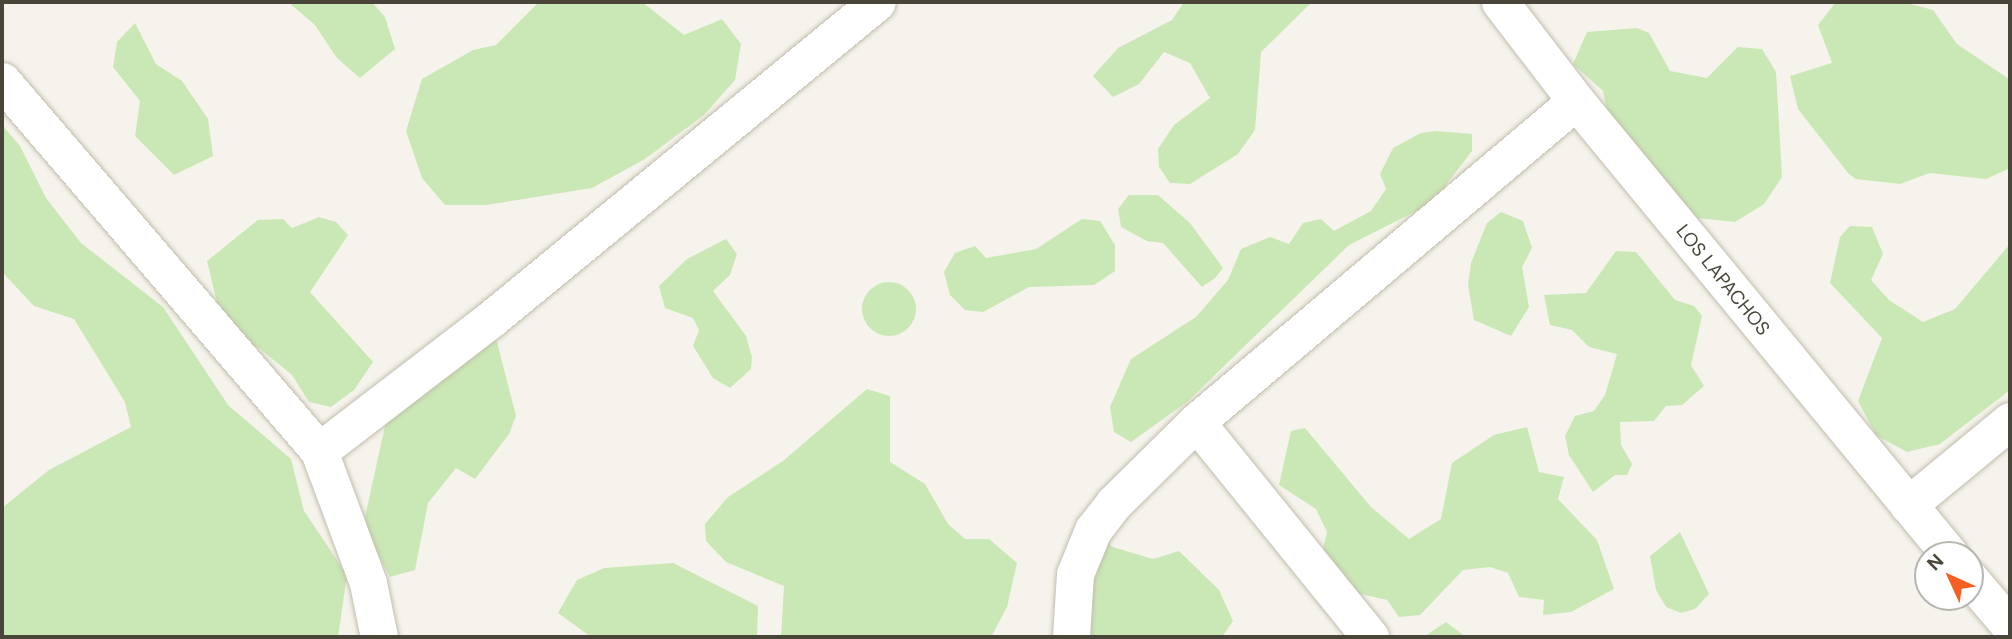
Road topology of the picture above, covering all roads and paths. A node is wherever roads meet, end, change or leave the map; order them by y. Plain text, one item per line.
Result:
1 (877, 2) edge
2 (1500, 2) edge
3 (2, 81) edge
4 (1576, 101) junction
5 (2010, 421) edge
6 (1196, 422) junction
7 (318, 451) junction
8 (1908, 505) junction
9 (1938, 541) edge
10 (1984, 595) edge
11 (2010, 626) edge
12 (380, 637) edge
13 (1072, 637) edge
14 (1370, 637) edge

1 - 7 street
2 - 4 street, LOS LAPACHOS
3 - 7 street
4 - 6 street
4 - 8 street, LOS LAPACHOS
5 - 8 street
6 - 13 street
6 - 14 street
7 - 12 street
8 - 9 street, LOS LAPACHOS
10 - 11 street

